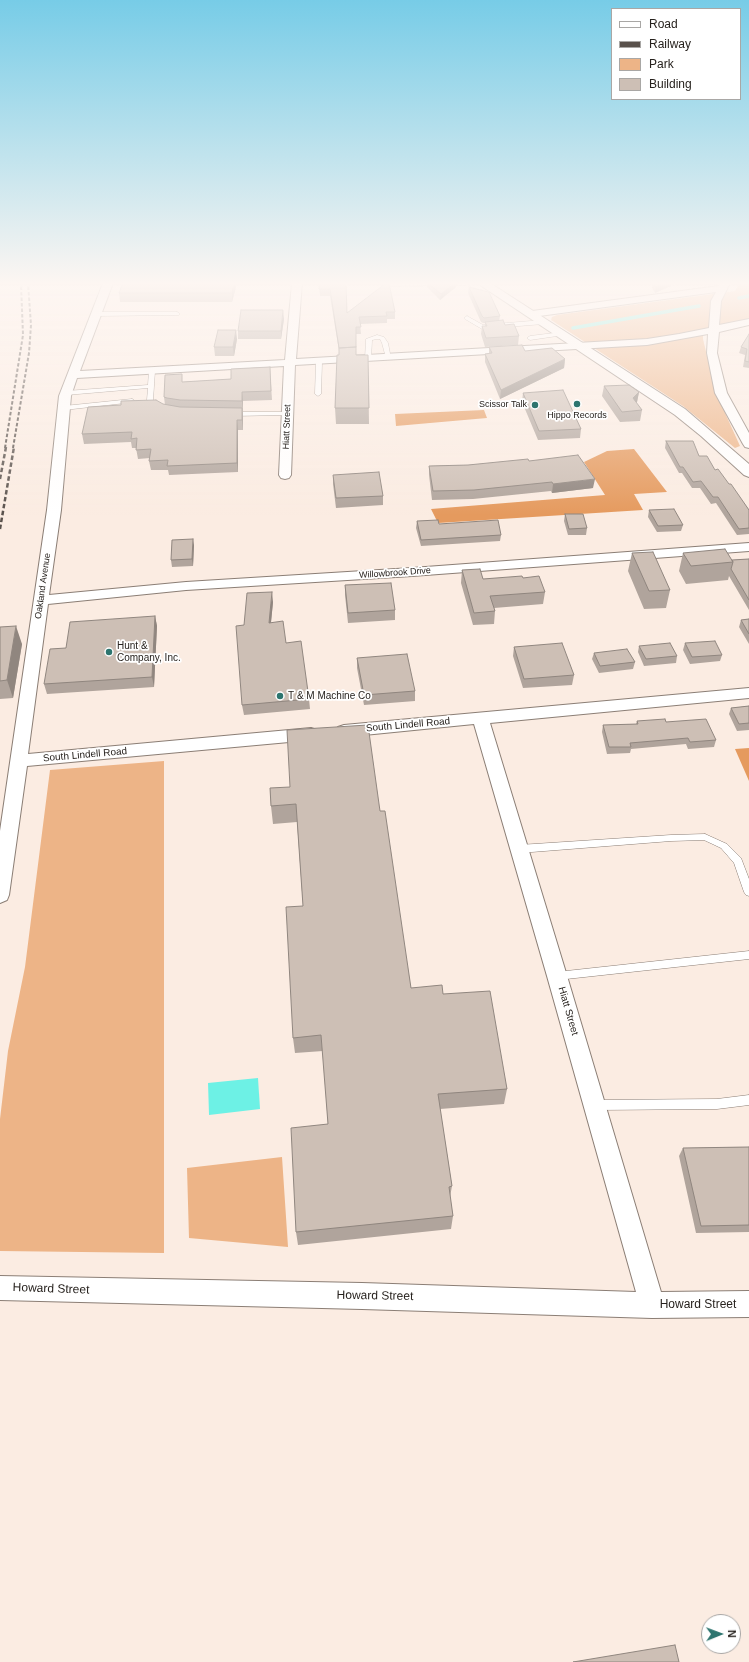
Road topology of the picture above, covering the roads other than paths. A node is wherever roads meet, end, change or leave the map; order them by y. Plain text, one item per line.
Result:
1 (78, 361) edge
2 (290, 361) edge
3 (343, 361) edge
4 (602, 361) edge
5 (714, 361) edge
6 (319, 362) junction
7 (290, 364) junction
8 (152, 371) junction
9 (72, 375) junction
10 (151, 386) junction
11 (66, 393) junction
12 (318, 394) dead end
13 (150, 400) junction
14 (64, 408) junction
15 (167, 411) edge
16 (227, 414) edge
17 (287, 414) junction
18 (749, 444) edge
19 (749, 472) edge
20 (285, 475) dead end
21 (749, 547) edge
22 (41, 600) junction
23 (749, 693) edge
24 (480, 718) junction
25 (19, 761) junction
26 (519, 849) junction
27 (749, 892) edge
28 (0, 895) edge
29 (749, 955) edge
30 (557, 976) junction
31 (749, 1100) edge
32 (595, 1105) junction
33 (0, 1288) edge
34 (749, 1304) edge
35 (652, 1305) junction

1 - 9 street, Oakland Avenue
2 - 7 street, Hiatt Street
3 - 6 street
4 - 19 main road
5 - 18 street
6 - 7 street
6 - 12 lane
7 - 8 street
7 - 17 street, Hiatt Street
8 - 9 street
8 - 10 lane
9 - 11 street, Oakland Avenue
10 - 11 lane
10 - 13 lane
11 - 14 street, Oakland Avenue
13 - 14 lane
13 - 15 lane
14 - 22 street, Oakland Avenue
16 - 17 lane
17 - 20 street, Hiatt Street
21 - 22 street, Willowbrook Drive
22 - 25 street, Oakland Avenue
23 - 24 street, South Lindell Road
24 - 25 street, South Lindell Road
24 - 26 street, Hiatt Street
25 - 28 street, Oakland Avenue
26 - 27 lane
26 - 30 street, Hiatt Street
29 - 30 lane
30 - 32 street, Hiatt Street
31 - 32 lane
32 - 35 street, Hiatt Street
33 - 35 street, Howard Street
34 - 35 street, Howard Street

